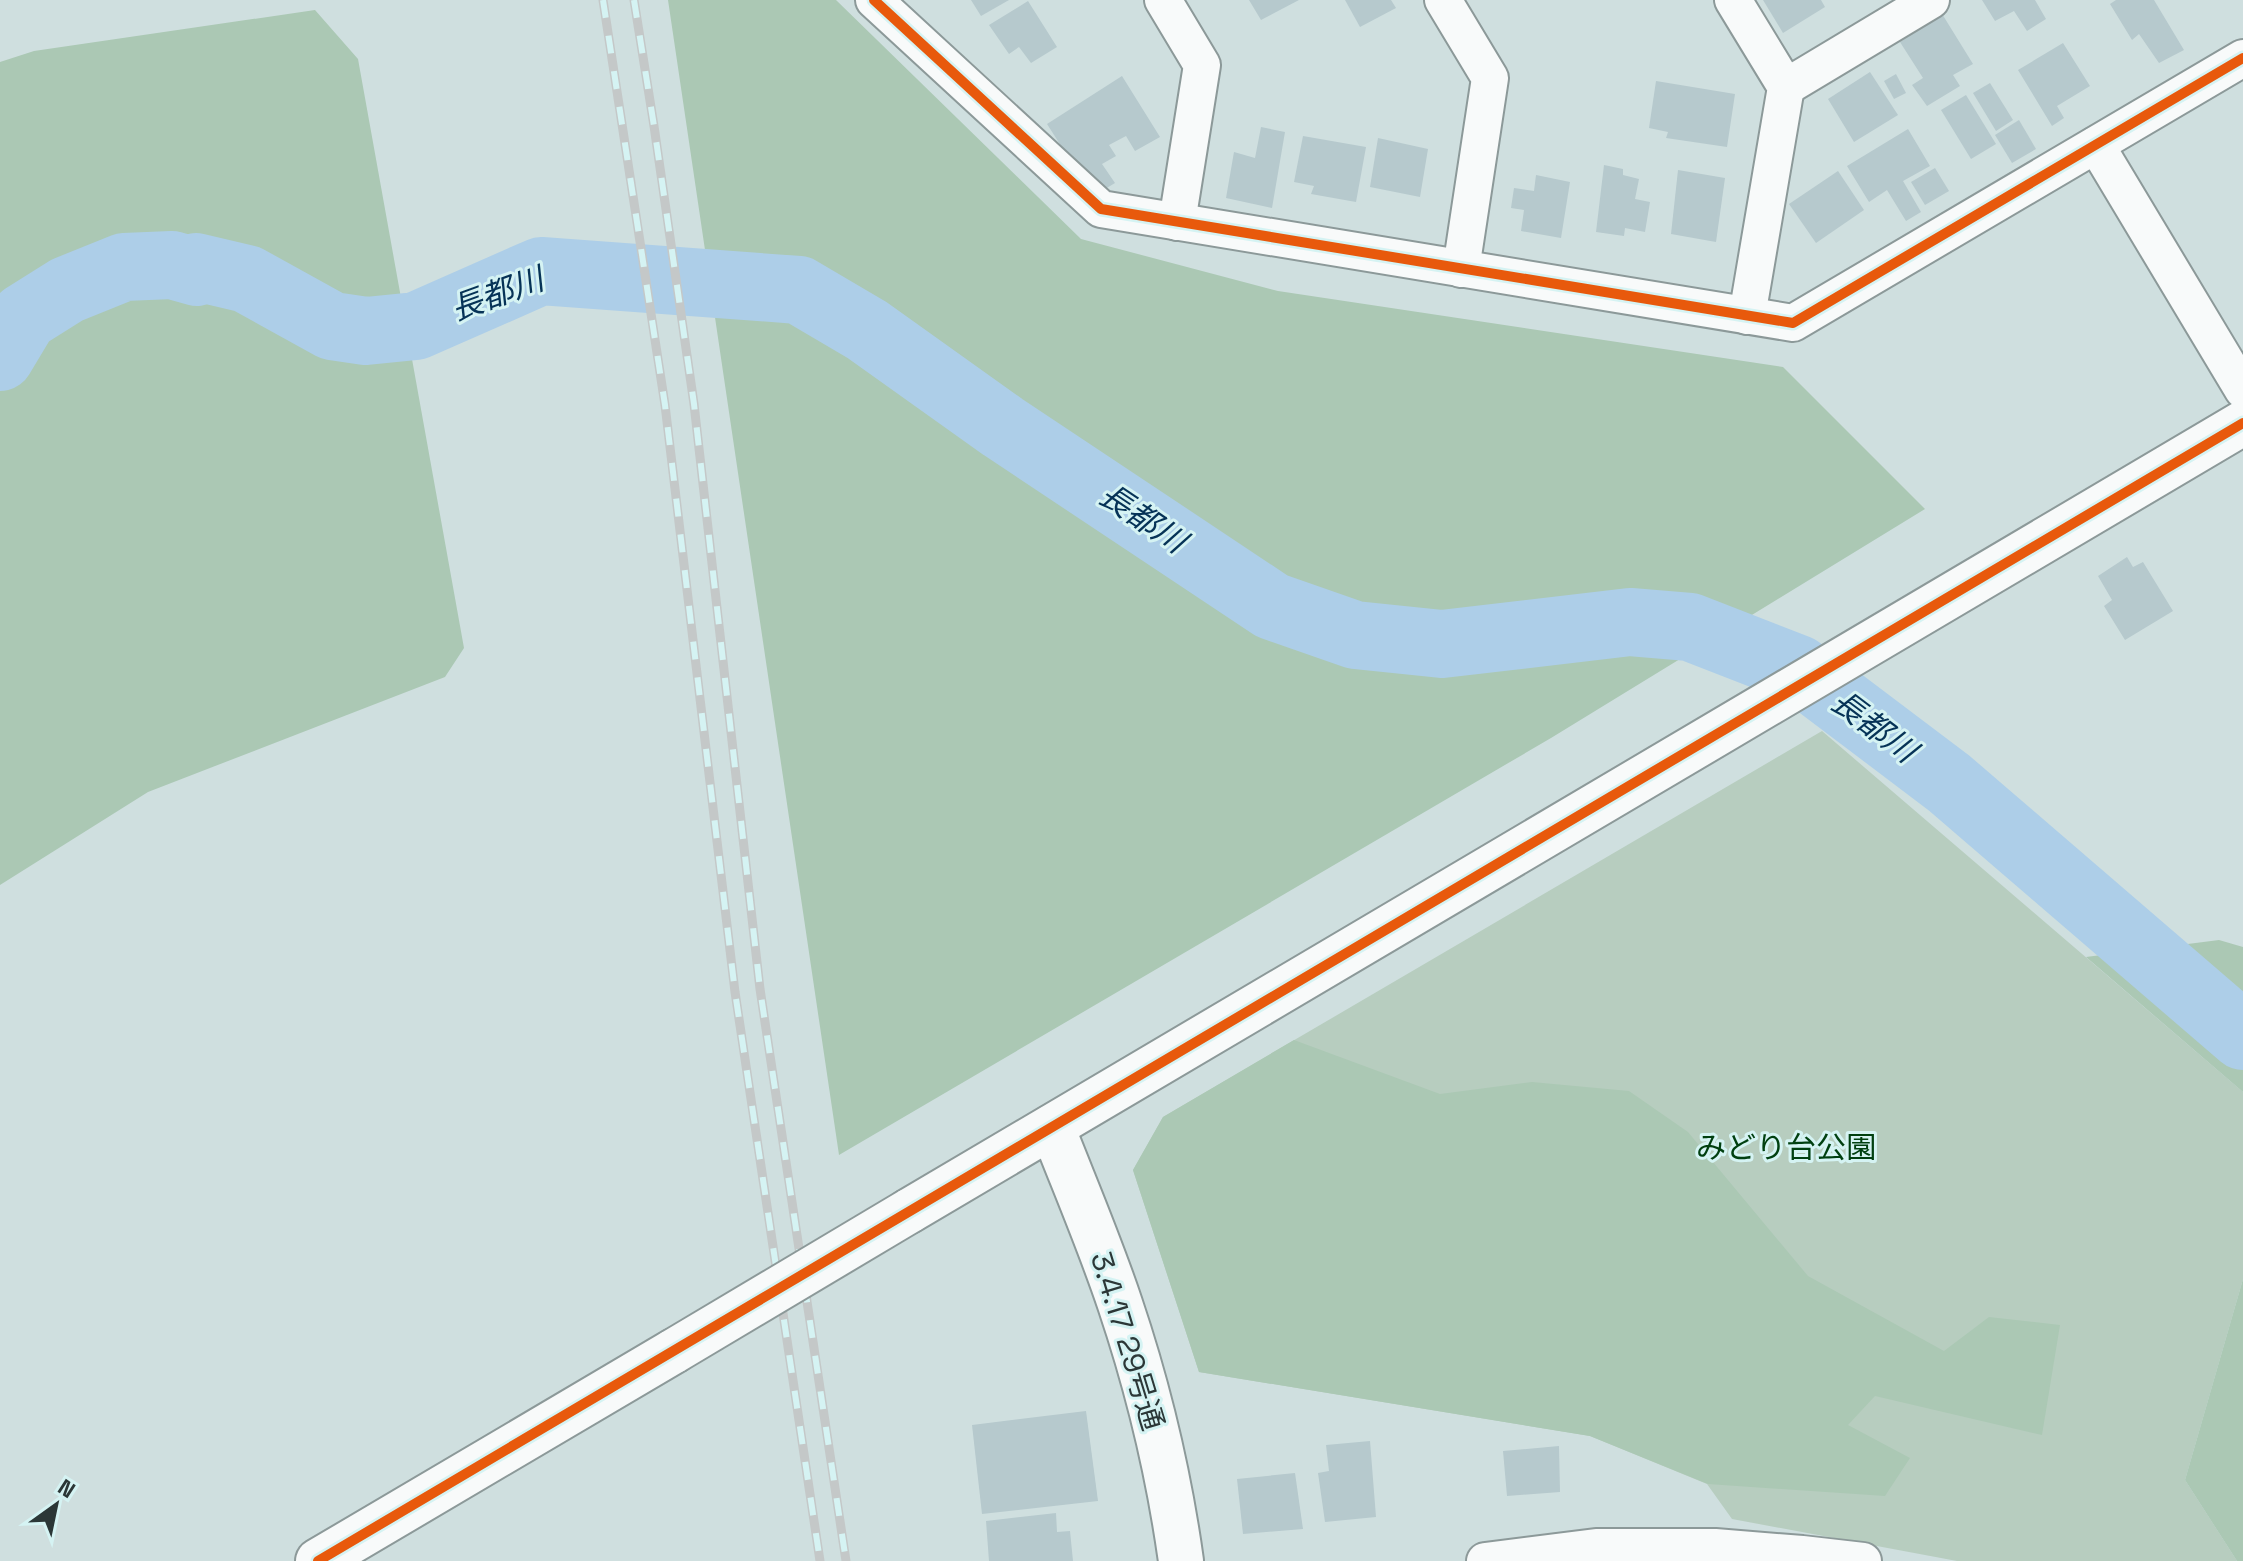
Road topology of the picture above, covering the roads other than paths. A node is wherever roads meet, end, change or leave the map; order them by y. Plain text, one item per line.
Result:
1 (874, 0) edge
2 (1163, 0) edge
3 (1443, 0) edge
4 (1733, 0) edge
5 (1931, 0) edge
6 (2243, 58) edge
7 (1786, 87) junction
8 (2096, 145) junction
9 (1177, 222) junction
10 (1461, 269) junction
11 (1747, 316) junction
12 (2243, 390) edge
13 (2243, 423) edge
14 (1052, 1127) junction
15 (318, 1561) edge
16 (1181, 1561) edge
17 (1485, 1561) edge
18 (1863, 1561) edge

1 - 9 street
2 - 9 street
3 - 10 street
4 - 7 street
5 - 7 street
6 - 8 street
7 - 11 street
8 - 11 street
8 - 12 street
9 - 10 street
10 - 11 street
13 - 14 street
14 - 15 street, bridge
14 - 16 street, 3.4.17 29号通
17 - 18 street

